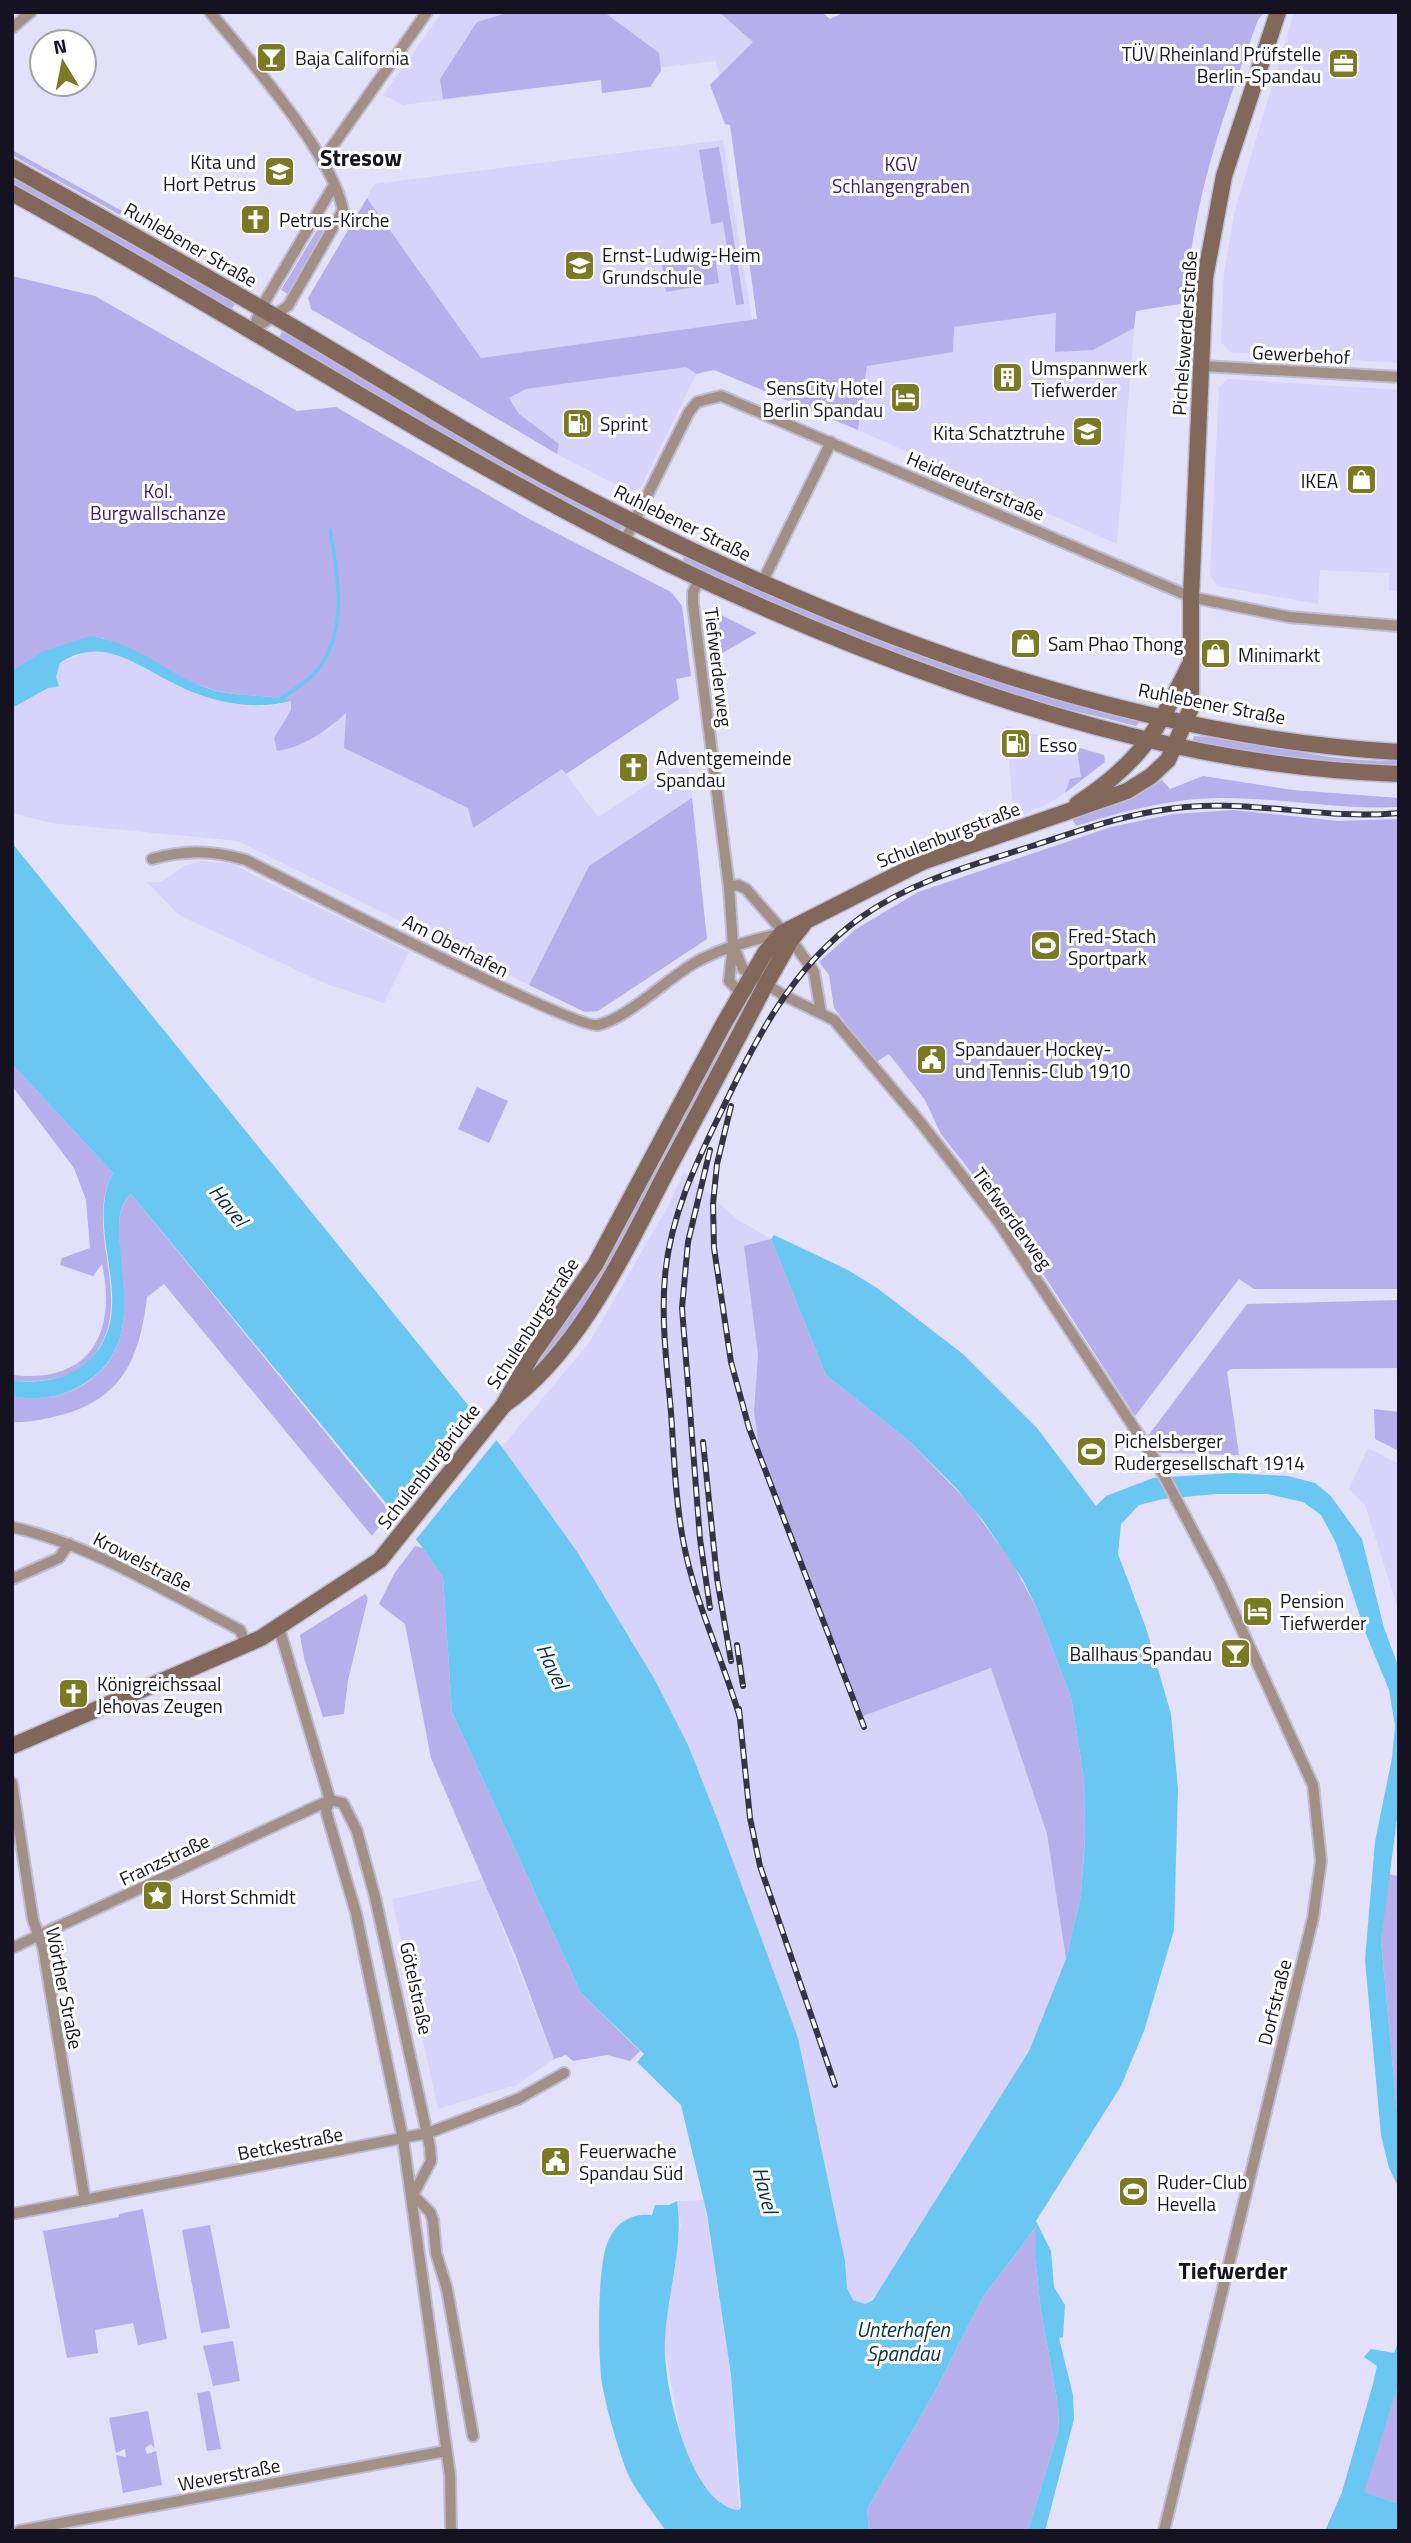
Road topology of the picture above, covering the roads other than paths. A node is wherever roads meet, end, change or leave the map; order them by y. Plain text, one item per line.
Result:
1 (32, 12) edge
2 (211, 12) edge
3 (427, 12) edge
4 (1278, 12) edge
5 (12, 28) edge
6 (322, 161) junction
7 (12, 167) edge
8 (334, 185) junction
9 (12, 193) edge
10 (261, 308) junction
11 (276, 317) junction
12 (253, 330) junction
13 (1202, 366) junction
14 (1399, 377) edge
15 (831, 442) junction
16 (634, 523) junction
17 (624, 542) junction
18 (700, 579) junction
19 (762, 583) junction
20 (1191, 597) junction
21 (1399, 626) edge
22 (1189, 666) junction
23 (1165, 717) junction
24 (1187, 722) junction
25 (1148, 741) junction
26 (1175, 747) junction
27 (1399, 752) edge
28 (1399, 774) edge
29 (1063, 813) junction
30 (152, 859) dead end
31 (729, 887) junction
32 (786, 937) junction
33 (733, 945) junction
34 (752, 975) junction
35 (766, 984) junction
36 (741, 993) junction
37 (821, 1013) junction
38 (503, 1406) junction
39 (1178, 1500) joint
40 (12, 1527) edge
41 (69, 1544) junction
42 (12, 1579) edge
43 (279, 1628) junction
44 (246, 1645) junction
45 (12, 1746) edge
46 (12, 1783) edge
47 (330, 1800) junction
48 (39, 1936) junction
49 (12, 1948) edge
50 (564, 2073) dead end
51 (428, 2133) junction
52 (404, 2139) junction
53 (413, 2195) junction
54 (85, 2200) junction
55 (12, 2214) edge
56 (472, 2436) dead end
57 (446, 2451) junction
58 (19, 2531) edge
59 (451, 2531) edge
60 (1164, 2531) edge

1 - 5 street
2 - 6 street
3 - 6 street
4 - 13 street, Pichelswerderstraße
6 - 8 street
7 - 10 street, Ruhlebener Straße
8 - 10 street
8 - 11 street
9 - 12 street
10 - 11 street, Ruhlebener Straße
10 - 12 street
11 - 12 street
11 - 16 street, Ruhlebener Straße
12 - 17 street
13 - 14 street, Gewerbehof
13 - 20 street, Pichelswerderstraße
15 - 16 street, Heidereuterstraße
15 - 19 street
15 - 20 street, Heidereuterstraße
16 - 17 street, Heidereuterstraße
16 - 19 street, Ruhlebener Straße
17 - 18 street
18 - 25 street
18 - 31 street, Tiefwerderweg
19 - 23 street, Ruhlebener Straße
20 - 21 street, Heidereuterstraße
20 - 22 street, Pichelswerderstraße
22 - 23 street, Pichelswerderstraße
22 - 24 street, Pichelswerderstraße
23 - 24 street, Ruhlebener Straße
23 - 25 street, Schulenburgstraße
24 - 26 street, Pichelswerderstraße
24 - 27 street, Ruhlebener Straße
25 - 26 street
25 - 29 street, Schulenburgstraße
26 - 28 street
26 - 29 street, Schulenburgstraße
29 - 32 street, Schulenburgstraße
30 - 33 street, Am Oberhafen
31 - 32 street
31 - 33 street, Tiefwerderweg
32 - 33 street
32 - 34 street, Schulenburgstraße
32 - 35 street, Schulenburgstraße
32 - 37 street
33 - 34 street, Tiefwerderweg
33 - 36 street, Tiefwerderweg
34 - 35 street, Tiefwerderweg
34 - 36 street, Schulenburgstraße
35 - 36 street
35 - 37 street, Tiefwerderweg
35 - 38 street, Schulenburgstraße
36 - 38 street, Schulenburgstraße
37 - 39 street, Tiefwerderweg
38 - 43 street, Schulenburgbrücke
39 - 60 street, Dorfstraße
40 - 41 street, Krowelstraße
41 - 42 street
41 - 44 street, Krowelstraße
43 - 44 street
43 - 47 street, Götelstraße
44 - 45 street
46 - 48 street, Wörther Straße
47 - 48 street, Franzstraße
47 - 51 street, Götelstraße
47 - 52 street, Götelstraße
48 - 49 street, Franzstraße
48 - 54 street, Wörther Straße
50 - 51 street, Betckestraße
51 - 52 street, Betckestraße
51 - 53 street, Götelstraße
52 - 53 street, Götelstraße
52 - 54 street, Betckestraße
53 - 56 street
53 - 57 street, Götelstraße
54 - 55 street, Betckestraße
57 - 58 street, Weverstraße
57 - 59 street, Götelstraße

